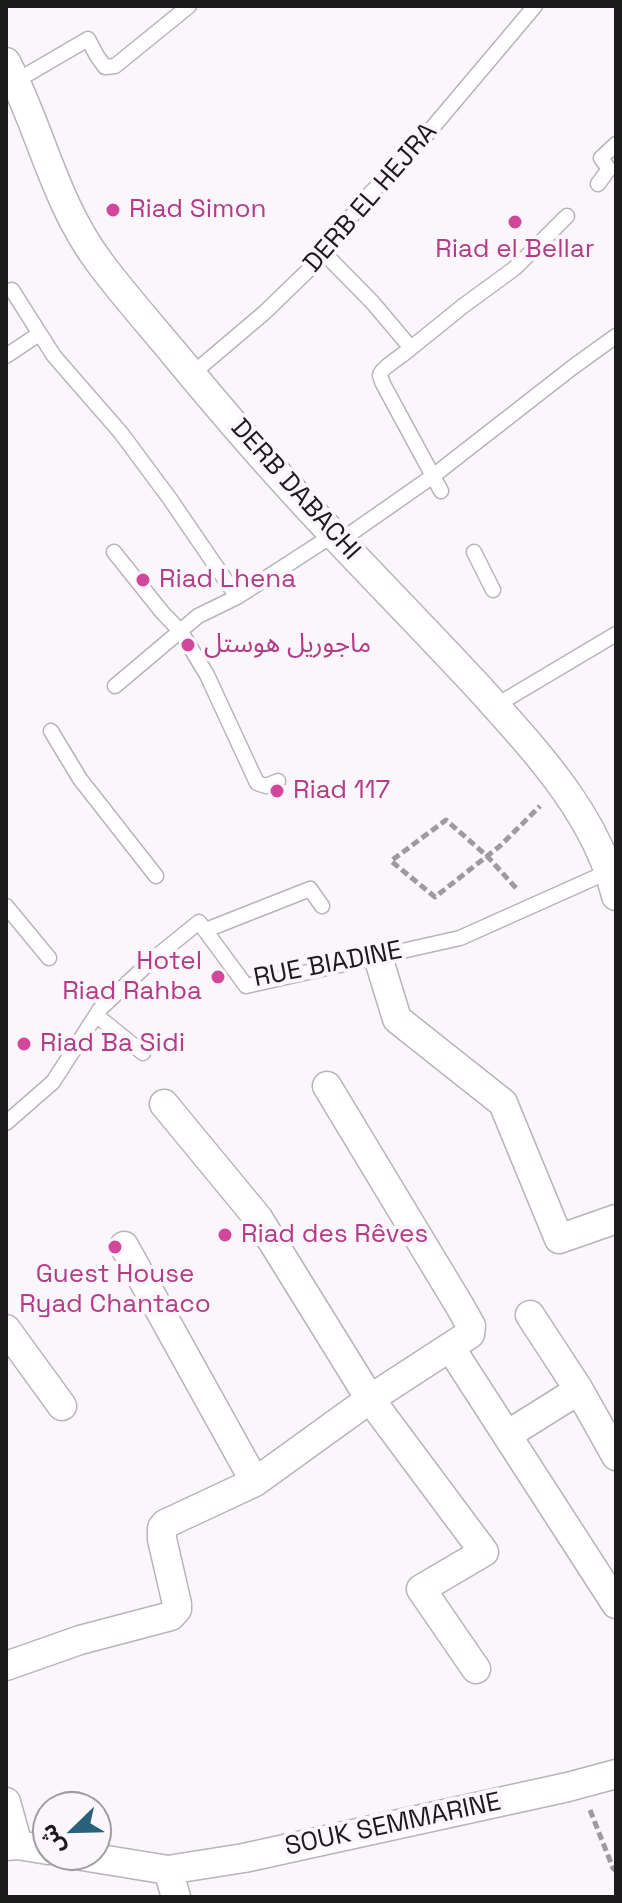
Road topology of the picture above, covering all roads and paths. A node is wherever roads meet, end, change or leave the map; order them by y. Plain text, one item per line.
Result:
1 (189, 6) edge
2 (535, 6) edge
3 (11, 71) edge
4 (616, 144) edge
5 (598, 184) dead end
6 (567, 216) dead end
7 (325, 254) junction
8 (12, 290) dead end
9 (39, 334) junction
10 (616, 336) edge
11 (411, 348) junction
12 (6, 356) edge
13 (192, 374) junction
14 (433, 476) junction
15 (441, 491) dead end
16 (337, 538) junction
17 (114, 552) dead end
18 (474, 552) dead end
19 (493, 590) dead end
20 (237, 597) junction
21 (181, 632) junction
22 (616, 634) edge
23 (115, 686) dead end
24 (495, 706) junction
25 (51, 731) dead end
26 (278, 781) dead end
27 (560, 785) junction
28 (487, 856) junction
29 (156, 876) dead end
30 (614, 878) edge
31 (506, 894) dead end
32 (6, 906) edge
33 (322, 906) dead end
34 (206, 930) junction
35 (378, 957) junction
36 (49, 958) dead end
37 (96, 1015) junction
38 (143, 1053) dead end
39 (327, 1086) dead end
40 (164, 1104) dead end
41 (6, 1123) edge
42 (616, 1219) edge
43 (124, 1246) dead end
44 (530, 1315) dead end
45 (6, 1329) edge
46 (450, 1347) junction
47 (579, 1390) junction
48 (370, 1399) junction
49 (62, 1406) dead end
50 (507, 1435) junction
51 (616, 1456) edge
52 (255, 1482) junction
53 (616, 1604) edge
54 (6, 1666) edge
55 (476, 1669) dead end
56 (603, 1777) edge
57 (6, 1802) edge
58 (12, 1846) edge
59 (32, 1848) edge
60 (112, 1866) edge
61 (616, 1871) edge
62 (172, 1884) edge

1 - 3 lane
2 - 7 lane, DERB EL HEJRA
3 - 13 street, DERB DABACHI
4 - 5 lane
6 - 11 lane
7 - 11 lane
7 - 13 lane, DERB EL HEJRA
8 - 9 lane
9 - 12 lane
9 - 20 lane
10 - 14 lane
11 - 14 lane
13 - 16 street, DERB DABACHI
14 - 15 lane
14 - 16 lane
16 - 20 lane
16 - 24 street, DERB DABACHI
17 - 21 lane
18 - 19 lane
20 - 21 lane
21 - 23 lane
21 - 26 lane
22 - 24 lane
24 - 27 street, DERB DABACHI
25 - 29 lane
27 - 28 path
27 - 30 street, DERB DABACHI
28 - 28 path
28 - 31 path
30 - 35 lane, RUE BIADINE
32 - 36 lane
33 - 34 lane
34 - 35 lane, RUE BIADINE
34 - 37 lane
35 - 42 street
37 - 38 lane
37 - 41 lane
39 - 46 street
40 - 48 street
43 - 52 street
44 - 47 street
45 - 49 street
46 - 48 street
46 - 50 street
47 - 50 street
47 - 51 street
48 - 52 street
48 - 55 street
50 - 53 street
52 - 54 street
56 - 61 path
56 - 62 street, SOUK SEMMARINE
57 - 58 street
58 - 59 street
60 - 62 street, SOUK SEMMARINE

